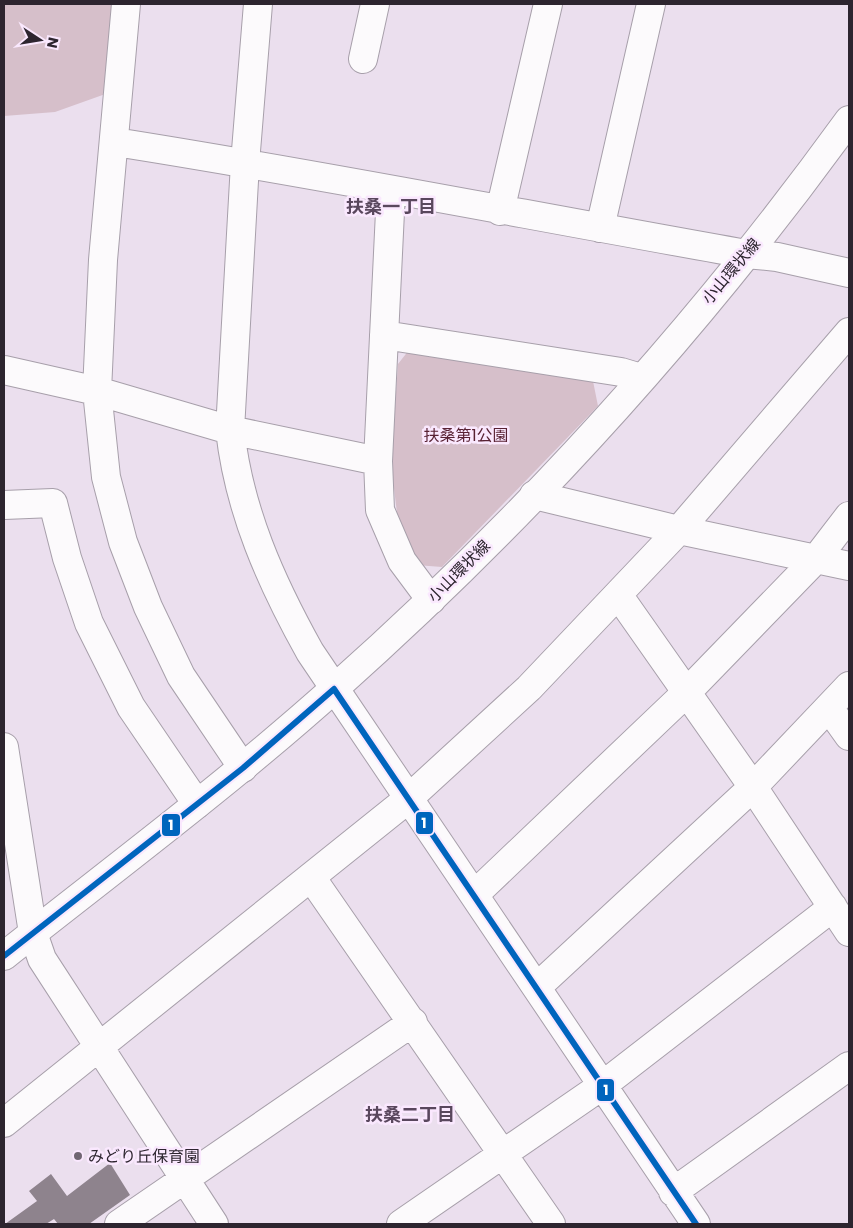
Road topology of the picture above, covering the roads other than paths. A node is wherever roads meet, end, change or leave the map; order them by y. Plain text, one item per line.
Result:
1 (126, 4) edge
2 (258, 4) edge
3 (375, 4) edge
4 (548, 4) edge
5 (651, 4) edge
6 (364, 59) dead end
7 (849, 120) edge
8 (115, 142) junction
9 (245, 162) junction
10 (391, 191) junction
11 (500, 211) junction
12 (600, 228) junction
13 (746, 254) junction
14 (849, 273) edge
15 (849, 332) edge
16 (384, 335) junction
17 (4, 370) edge
18 (642, 378) junction
19 (97, 391) junction
20 (230, 430) junction
21 (378, 461) junction
22 (534, 496) junction
23 (4, 505) edge
24 (849, 516) edge
25 (679, 530) junction
26 (816, 559) junction
27 (849, 566) edge
28 (619, 596) junction
29 (431, 600) junction
30 (849, 686) edge
31 (334, 689) junction
32 (687, 692) junction
33 (829, 708) junction
34 (849, 736) edge
35 (4, 747) edge
36 (242, 768) junction
37 (753, 788) junction
38 (408, 799) junction
39 (197, 804) junction
40 (311, 877) junction
41 (474, 895) junction
42 (833, 907) junction
43 (33, 932) junction
44 (849, 932) edge
45 (4, 956) edge
46 (537, 987) junction
47 (413, 1022) junction
48 (98, 1047) junction
49 (849, 1066) edge
50 (603, 1085) junction
51 (4, 1122) edge
52 (502, 1155) junction
53 (184, 1178) junction
54 (674, 1192) junction
55 (119, 1224) edge
56 (214, 1224) edge
57 (402, 1224) edge
58 (551, 1224) edge
59 (696, 1224) edge

1 - 8 street
2 - 9 street
3 - 6 street
4 - 11 street
5 - 12 street
7 - 13 street, 小山環状線
8 - 9 street
8 - 19 street
9 - 10 street
9 - 20 street
10 - 11 street
10 - 16 street
11 - 12 street
12 - 13 street
13 - 14 street
13 - 18 street, 小山環状線
15 - 25 street
16 - 18 street
16 - 21 street
17 - 19 street
18 - 22 street, 小山環状線
19 - 20 street
19 - 36 street
20 - 21 street
20 - 31 street
21 - 29 street
22 - 25 street
22 - 29 street, 小山環状線
23 - 39 street
24 - 26 street
25 - 26 street
25 - 28 street
26 - 27 street
26 - 32 street
28 - 32 street
28 - 38 street
29 - 31 street, 小山環状線
30 - 33 street
31 - 36 street, 小山環状線
31 - 38 street
32 - 37 street
32 - 41 street
33 - 34 street
33 - 37 street
35 - 43 street
36 - 39 street, 小山環状線
37 - 42 street
37 - 46 street
38 - 40 street
38 - 41 street
39 - 43 street, 小山環状線
40 - 47 street
40 - 48 street
41 - 46 street
42 - 44 street
42 - 50 street
43 - 45 street, 小山環状線
43 - 48 street
46 - 50 street
47 - 52 street
47 - 53 street
48 - 51 street
48 - 53 street
49 - 54 street
50 - 52 street
50 - 54 street
52 - 57 street
52 - 58 street
53 - 55 street
53 - 56 street
54 - 59 street

